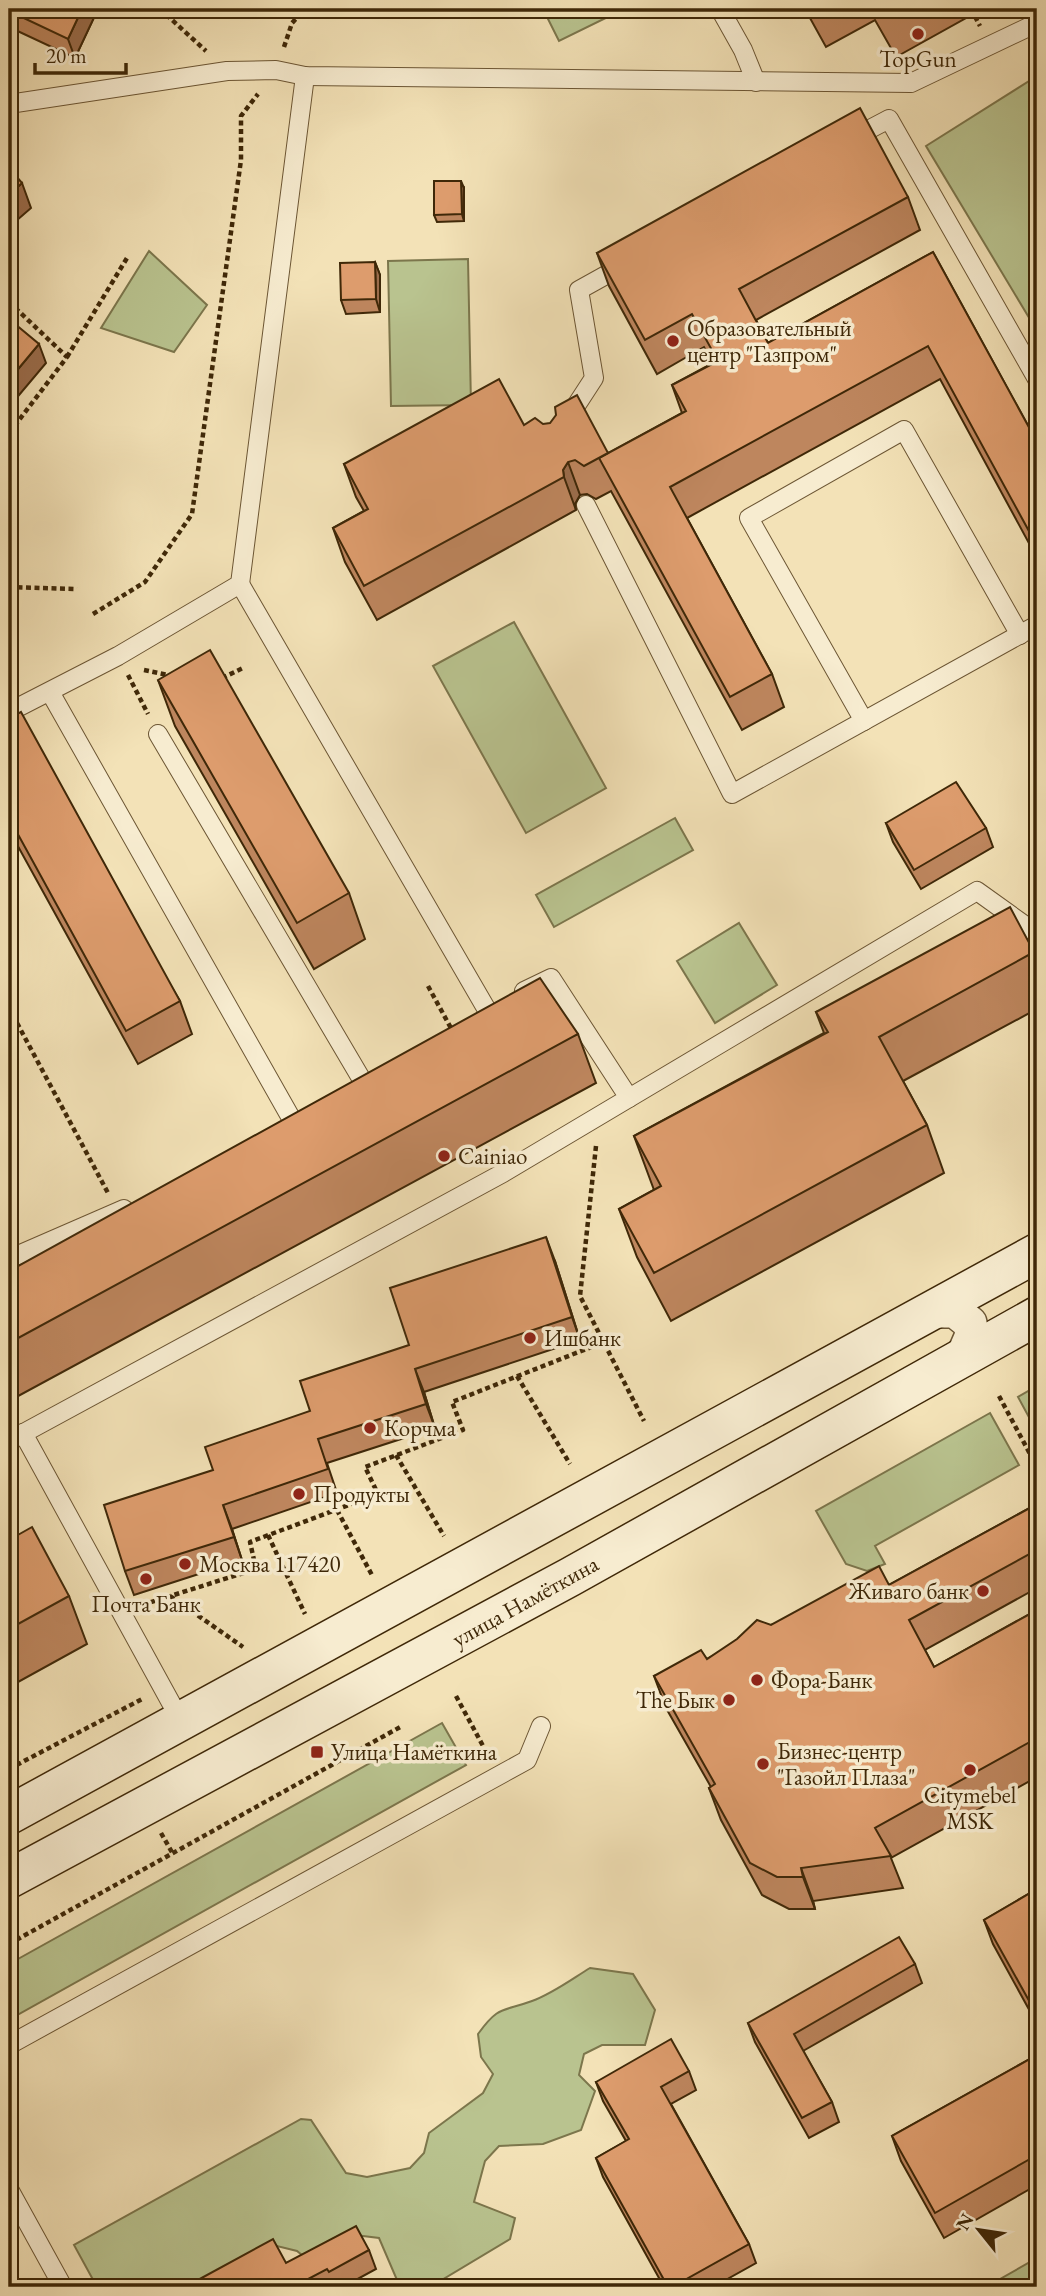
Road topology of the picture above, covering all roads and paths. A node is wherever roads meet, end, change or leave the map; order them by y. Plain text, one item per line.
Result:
1 (160, 9) edge
2 (305, 9) edge
3 (720, 9) edge
4 (1037, 23) edge
5 (276, 70) junction
6 (227, 71) junction
7 (305, 76) junction
8 (755, 82) junction
9 (9, 104) edge
10 (241, 116) dead end
11 (841, 145) edge
12 (639, 257) edge
13 (127, 258) dead end
14 (9, 302) edge
15 (67, 357) junction
16 (1037, 379) edge
17 (560, 429) edge
18 (9, 450) edge
19 (586, 505) dead end
20 (240, 584) junction
21 (9, 587) edge
22 (77, 589) dead end
23 (93, 614) dead end
24 (1037, 625) edge
25 (1020, 635) junction
26 (120, 661) junction
27 (243, 668) dead end
28 (185, 679) edge
29 (211, 684) edge
30 (50, 692) junction
31 (9, 712) edge
32 (864, 721) junction
33 (158, 734) joint
34 (1037, 934) edge
35 (428, 986) dead end
36 (9, 1008) edge
37 (488, 1010) junction
38 (452, 1030) joint
39 (362, 1080) edge
40 (629, 1098) junction
41 (599, 1117) junction
42 (291, 1118) edge
43 (141, 1200) edge
44 (118, 1213) junction
45 (1037, 1253) edge
46 (9, 1259) edge
47 (933, 1311) junction
48 (1037, 1316) edge
49 (604, 1342) junction
50 (962, 1358) junction
51 (517, 1376) junction
52 (999, 1396) dead end
53 (644, 1421) dead end
54 (16, 1437) edge
55 (396, 1455) junction
56 (570, 1464) dead end
57 (1037, 1467) edge
58 (337, 1510) junction
59 (268, 1535) junction
60 (444, 1536) dead end
61 (373, 1577) dead end
62 (170, 1596) junction
63 (121, 1612) junction
64 (305, 1614) dead end
65 (243, 1647) dead end
66 (163, 1688) junction
67 (456, 1696) dead end
68 (182, 1723) junction
69 (402, 1726) dead end
70 (541, 1726) dead end
71 (9, 1769) edge
72 (499, 1775) junction
73 (9, 1815) edge
74 (9, 1879) edge
75 (9, 1944) edge
76 (9, 2045) edge
77 (9, 2189) edge
78 (9, 2270) edge
79 (18, 2287) edge
80 (63, 2287) edge

1 - 6 path
2 - 5 path
3 - 8 lane
4 - 8 lane
5 - 6 lane
5 - 7 lane
6 - 9 lane
7 - 8 lane
7 - 20 lane
10 - 23 path
11 - 16 lane
12 - 17 lane
13 - 15 path
14 - 15 path
15 - 18 path
19 - 32 lane
20 - 26 lane
20 - 37 lane
21 - 22 path
24 - 25 lane
25 - 32 lane
25 - 32 lane
26 - 28 path
26 - 30 lane
26 - 33 path
27 - 29 path
30 - 31 lane
30 - 42 lane
33 - 39 lane
34 - 40 lane
35 - 38 path
36 - 44 path
37 - 38 lane
37 - 40 lane
40 - 41 lane
41 - 49 path
41 - 54 lane
43 - 44 lane
44 - 46 lane
45 - 47 main road
47 - 50 street
47 - 68 main road
48 - 50 main road, улица Намёткина
49 - 51 path
49 - 53 path
50 - 74 main road, улица Намёткина
51 - 55 path
51 - 56 path
52 - 57 path
54 - 63 lane
55 - 58 path
55 - 60 path
58 - 59 path
58 - 61 path
59 - 62 path
59 - 64 path
62 - 63 path
62 - 65 path
63 - 66 lane
66 - 68 lane
66 - 71 path
67 - 72 path
68 - 73 main road
69 - 75 path
70 - 72 lane
72 - 76 lane
77 - 80 lane
78 - 79 path

